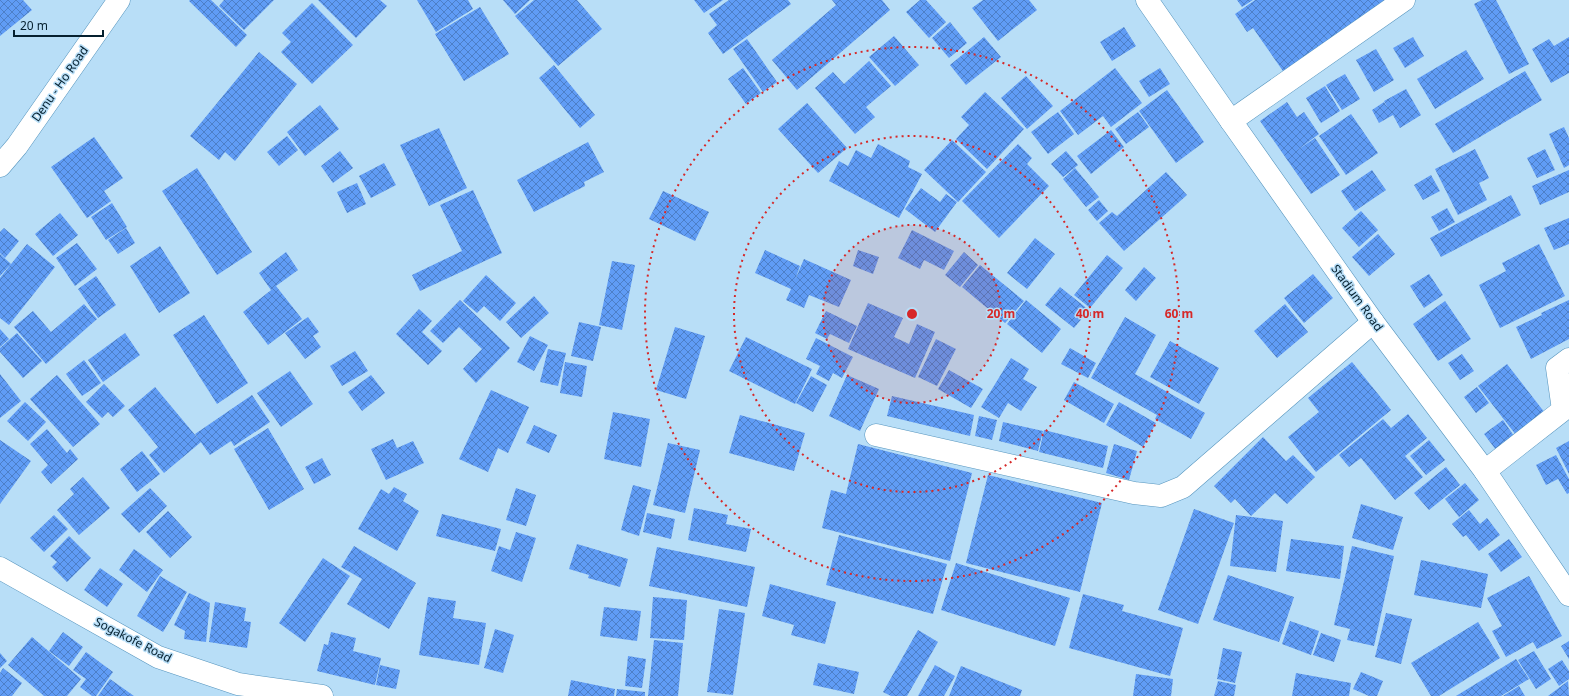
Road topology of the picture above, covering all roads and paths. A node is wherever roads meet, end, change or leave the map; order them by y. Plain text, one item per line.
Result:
1 (119, 0) edge
2 (1147, 0) edge
3 (1404, 0) edge
4 (1231, 121) junction
5 (0, 166) edge
6 (1373, 322) junction
7 (1569, 359) edge
8 (876, 435) dead end
9 (1485, 471) junction
10 (0, 568) edge
11 (1569, 595) edge
12 (322, 696) edge

1 - 5 main road, Denu - Ho Road
2 - 4 main road, Stadium Road
3 - 4 main road
4 - 6 main road, Stadium Road
6 - 8 main road
6 - 9 main road, Stadium Road
7 - 9 main road
9 - 11 main road, Stadium Road
10 - 12 main road, Sogakofe Road

